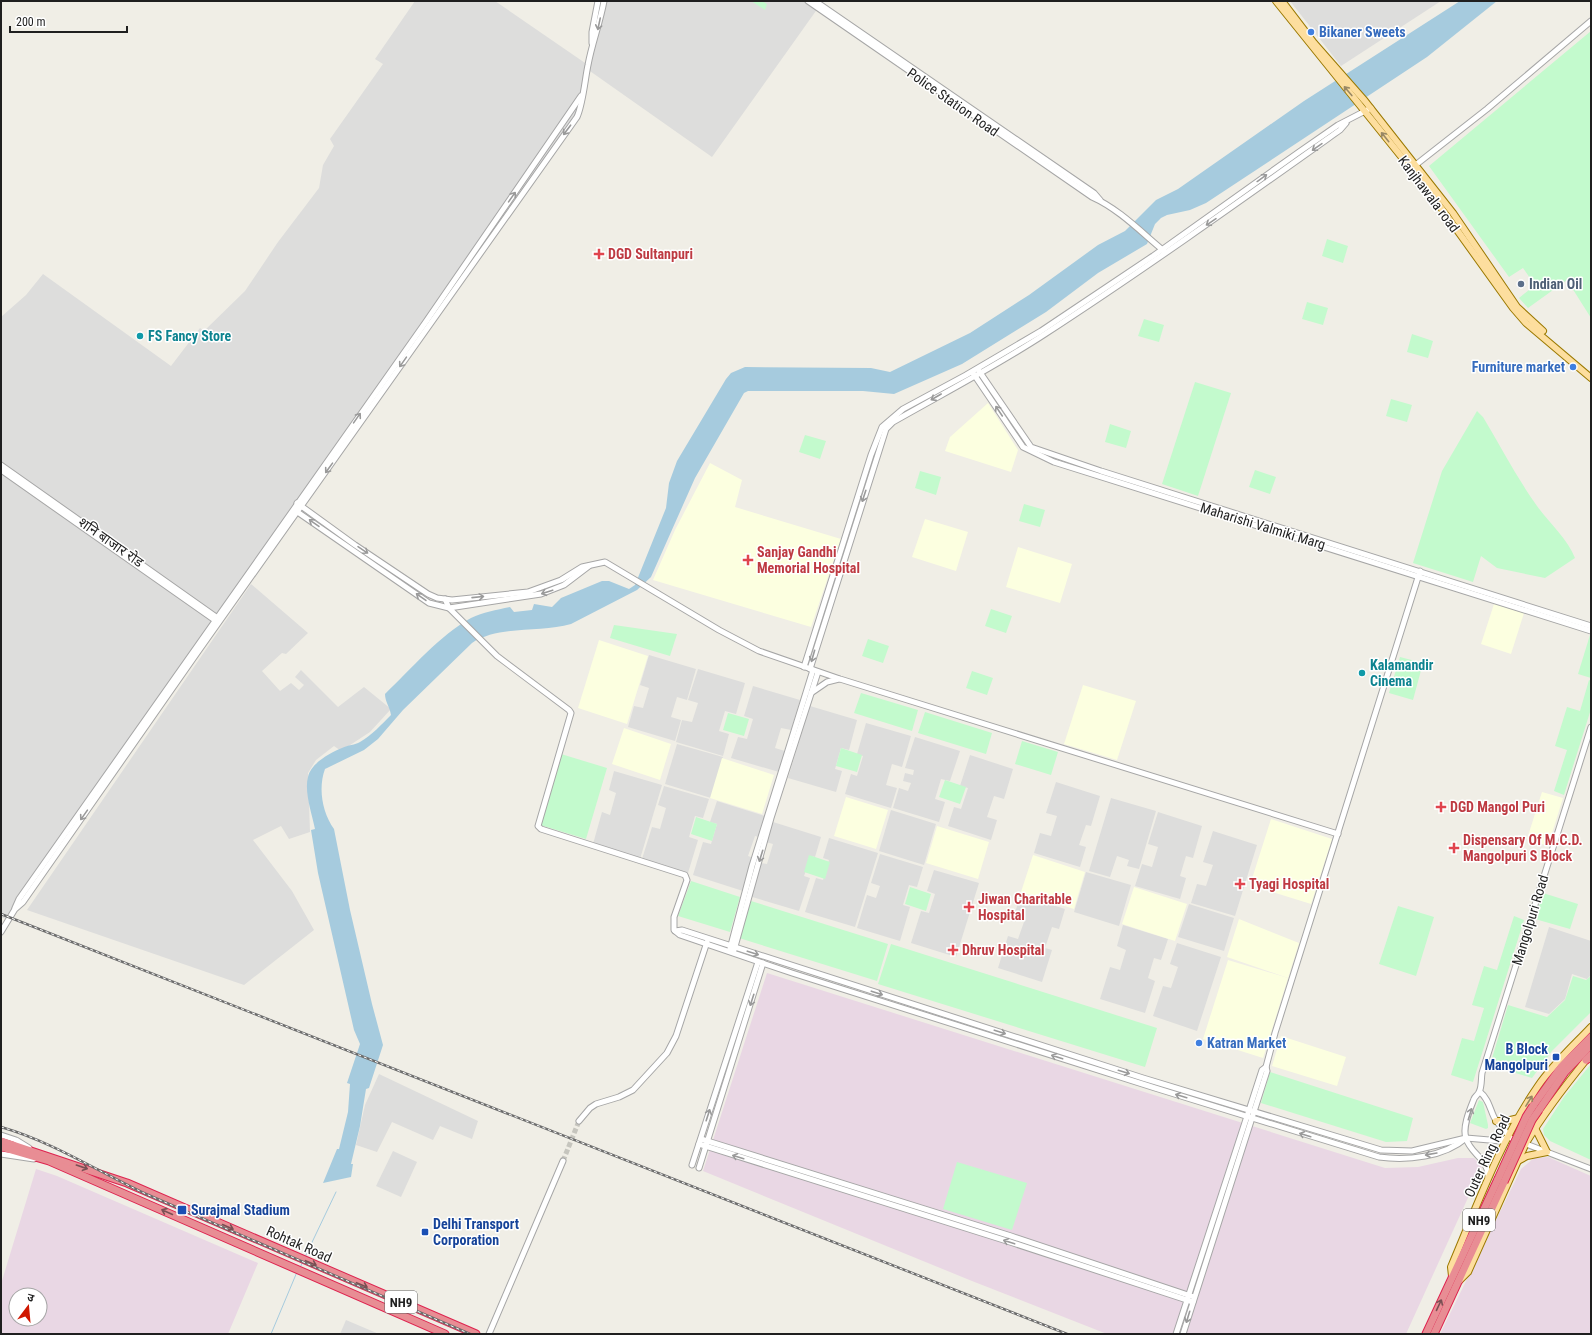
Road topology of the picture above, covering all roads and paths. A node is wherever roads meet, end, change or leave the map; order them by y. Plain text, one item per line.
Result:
1 (598, 1) edge
2 (604, 1) edge
3 (808, 1) edge
4 (815, 1) edge
5 (1276, 1) edge
6 (1282, 1) edge
7 (1591, 21) edge
8 (592, 46) junction
9 (1339, 75) junction
10 (1368, 110) junction
11 (1347, 122) junction
12 (1413, 167) junction
13 (1242, 193) junction
14 (1245, 198) junction
15 (1101, 201) junction
16 (1199, 227) junction
17 (1164, 251) junction
18 (1500, 285) junction
19 (979, 370) junction
20 (973, 373) junction
21 (1591, 373) edge
22 (1591, 378) edge
23 (1010, 424) junction
24 (1, 465) edge
25 (1, 470) edge
26 (300, 504) junction
27 (295, 510) junction
28 (591, 564) junction
29 (1419, 574) junction
30 (445, 599) junction
31 (449, 608) junction
32 (217, 620) junction
33 (1591, 626) edge
34 (1591, 631) edge
35 (811, 670) junction
36 (840, 679) junction
37 (811, 693) junction
38 (1591, 727) edge
39 (1338, 834) junction
40 (1, 932) edge
41 (707, 942) junction
42 (732, 950) junction
43 (761, 962) junction
44 (1591, 1027) edge
45 (1591, 1037) edge
46 (1591, 1045) edge
47 (1590, 1058) edge
48 (1480, 1092) junction
49 (1251, 1111) junction
50 (1249, 1117) junction
51 (1519, 1118) junction
52 (579, 1121) tunnel mouth
53 (1496, 1121) junction
54 (1535, 1128) junction
55 (1, 1135) edge
56 (1466, 1138) junction
57 (1508, 1138) junction
58 (1, 1141) edge
59 (700, 1141) junction
60 (1526, 1143) junction
61 (707, 1144) junction
62 (1, 1147) edge
63 (14, 1148) junction
64 (32, 1150) junction
65 (1547, 1152) junction
66 (1, 1154) edge
67 (49, 1161) junction
68 (563, 1161) tunnel mouth
69 (1518, 1161) junction
70 (692, 1165) dead end
71 (699, 1168) dead end
72 (1591, 1169) edge
73 (1488, 1182) junction
74 (1508, 1183) junction
75 (1463, 1262) junction
76 (1452, 1276) junction
77 (1458, 1282) junction
78 (1191, 1299) junction
79 (445, 1334) edge
80 (476, 1334) edge
81 (489, 1334) edge
82 (1176, 1334) edge
83 (1183, 1334) edge
84 (1426, 1334) edge
85 (1434, 1334) edge

1 - 8 street
2 -> 8 street
3 - 15 street, Police Station Road
4 - 15 street, Police Station Road
5 - 9 main road, Kanjhawala road
6 - 9 main road, Kanjhawala road
7 - 12 street
8 - 26 street
9 - 10 main road, Kanjhawala road
10 - 11 street
10 - 12 main road, Kanjhawala road
13 -> 11 street
11 -> 14 street
12 - 18 main road, Kanjhawala road
13 - 14 street
13 - 16 street
14 -> 16 street
15 - 17 street, Police Station Road
16 - 17 street
17 - 19 street
18 - 21 main road, Kanjhawala road
18 - 22 main road, Kanjhawala road
19 - 20 street
19 - 23 street, Maharishi Valmiki Marg
23 -> 20 street, Maharishi Valmiki Marg
20 - 35 street
23 - 29 street, Maharishi Valmiki Marg
24 - 32 street, शनि बाजार रोड
25 - 32 street, शनि बाजार रोड
26 - 27 street
26 -> 30 street
31 -> 27 street
27 - 32 street
30 -> 28 street
28 -> 31 street
28 - 35 street
29 - 33 street, Maharishi Valmiki Marg
29 - 34 street, Maharishi Valmiki Marg
29 - 39 street
30 - 31 street
31 - 41 street
32 - 40 street
35 - 36 street
35 - 37 street
35 - 42 street
36 - 37 street
36 - 39 street
37 -> 42 street
38 - 48 street, Mangolpuri Road
39 - 49 street
41 - 42 street
41 - 52 street
42 - 43 street
42 -> 49 street
50 -> 43 street
59 -> 43 street
43 -> 61 street
51 -> 44 main road, Outer Ring Road
45 - 75 highway, NH9, bridge
46 - 75 highway, bridge
47 - 54 main road
48 - 53 street
56 -> 48 street, Mangolpuri Road
49 - 50 street
49 - 56 street
56 -> 50 street
50 - 78 street
51 - 53 main road
51 - 57 main road, Outer Ring Road
53 - 57 street
54 - 60 main road
54 - 65 main road
55 - 64 street, Rohtak Road
56 - 57 street
56 - 73 street
57 - 60 street
57 - 73 main road, Outer Ring Road
58 - 63 highway, NH9
59 - 61 street
59 - 70 street
60 - 65 street
60 - 69 main road
61 - 71 street
61 - 78 street
62 - 63 highway, NH9
63 - 64 highway, NH9
63 - 67 highway, NH9
64 -> 80 highway, Rohtak Road / NH9
65 - 69 main road
65 - 72 street
66 - 67 street, Rohtak Road
79 -> 67 highway, Rohtak Road / NH9
68 - 81 street
69 - 74 main road
73 - 74 main road
73 - 76 main road, Outer Ring Road
74 - 77 main road
75 - 76 highway, NH9
75 - 77 highway
84 -> 76 highway, Outer Ring Road / NH9
77 - 85 highway
78 - 82 street
78 -> 83 street

